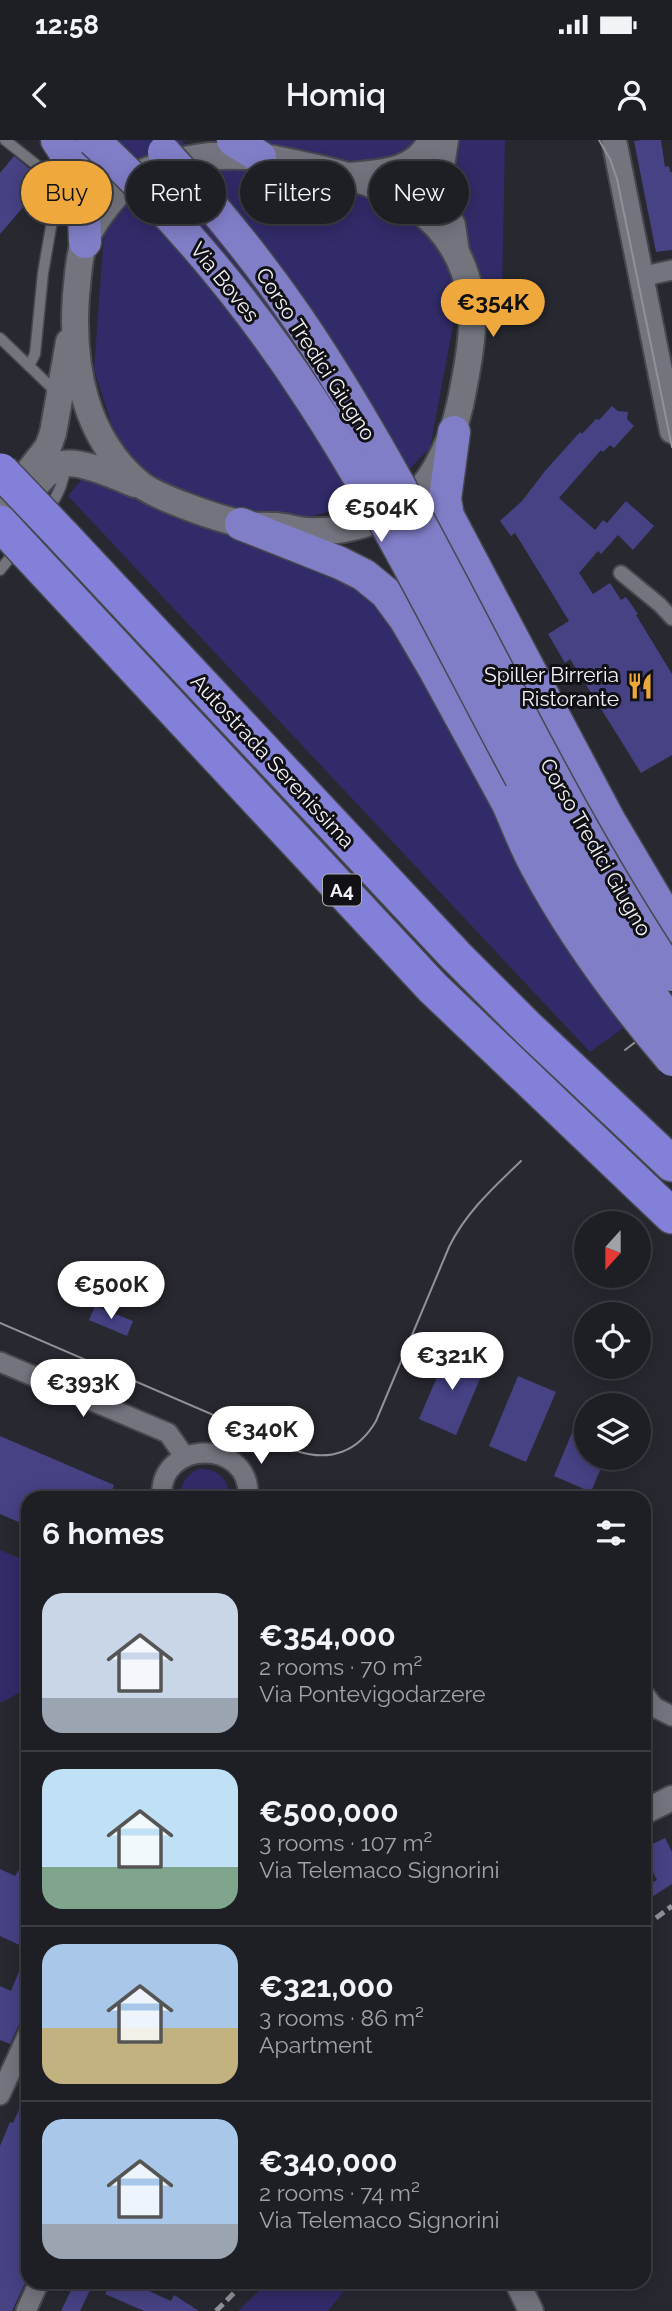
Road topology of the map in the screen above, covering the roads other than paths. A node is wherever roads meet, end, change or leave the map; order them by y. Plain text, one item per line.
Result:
1 (5, 140) edge
2 (57, 140) edge
3 (81, 140) edge
4 (93, 140) edge
5 (117, 140) edge
6 (233, 140) edge
7 (430, 140) edge
8 (446, 140) edge
9 (614, 140) edge
10 (158, 146) edge
11 (415, 151) edge
12 (260, 157) junction
13 (71, 161) edge
14 (82, 161) edge
15 (128, 161) edge
16 (177, 161) edge
17 (280, 161) edge
18 (355, 174) edge
19 (355, 177) edge
20 (126, 186) edge
21 (84, 224) edge
22 (85, 242) junction
23 (457, 253) junction
24 (672, 270) edge
25 (640, 276) junction
26 (73, 323) junction
27 (268, 336) joint
28 (0, 338) edge
29 (29, 366) junction
30 (59, 404) junction
31 (672, 431) edge
32 (454, 432) junction
33 (66, 464) junction
34 (1, 470) edge
35 (144, 487) junction
36 (0, 508) edge
37 (242, 524) junction
38 (21, 540) edge
39 (621, 573) dead end
40 (672, 618) edge
41 (672, 926) edge
42 (672, 975) edge
43 (672, 1024) edge
44 (672, 1060) edge
45 (672, 1164) edge
46 (672, 1216) edge
47 (0, 1362) edge
48 (185, 1457) junction
49 (163, 1491) edge
50 (247, 1491) edge
51 (651, 1703) edge
52 (672, 1716) edge
53 (672, 1798) edge
54 (651, 1808) edge
55 (14, 2063) edge
56 (0, 2095) edge
57 (36, 2289) edge
58 (520, 2289) edge
59 (26, 2311) edge
60 (531, 2311) edge

1 - 29 lane
2 - 13 highway
3 - 14 main road
4 - 27 highway, Via Boves, bridge
5 - 15 main road
6 - 12 highway
7 - 11 street
8 - 23 street
9 - 25 street
10 - 42 highway, Corso Tredici Giugno, bridge
11 - 18 street
12 - 16 main road
12 - 17 main road
19 - 23 main road
20 - 22 main road
21 - 22 highway
22 - 26 main road
23 - 32 main road
24 - 25 street
25 - 31 street
26 - 30 main road
26 - 35 main road
27 - 43 highway, Corso Tredici Giugno, bridge
28 - 29 lane
29 - 30 lane
30 - 36 main road
32 - 37 main road
32 - 41 highway
33 - 35 main road
33 - 38 lane
33 - 38 main road
34 - 38 highway, Autostrada Serenissima / A4, bridge
35 - 37 main road
37 - 44 highway, bridge
38 - 45 highway, Autostrada Serenissima / A4
38 - 46 highway, Autostrada Serenissima / A4
39 - 40 street
47 - 48 street
48 - 49 street
48 - 50 street
51 - 52 street
53 - 54 street
55 - 56 street
57 - 59 street
58 - 60 street

